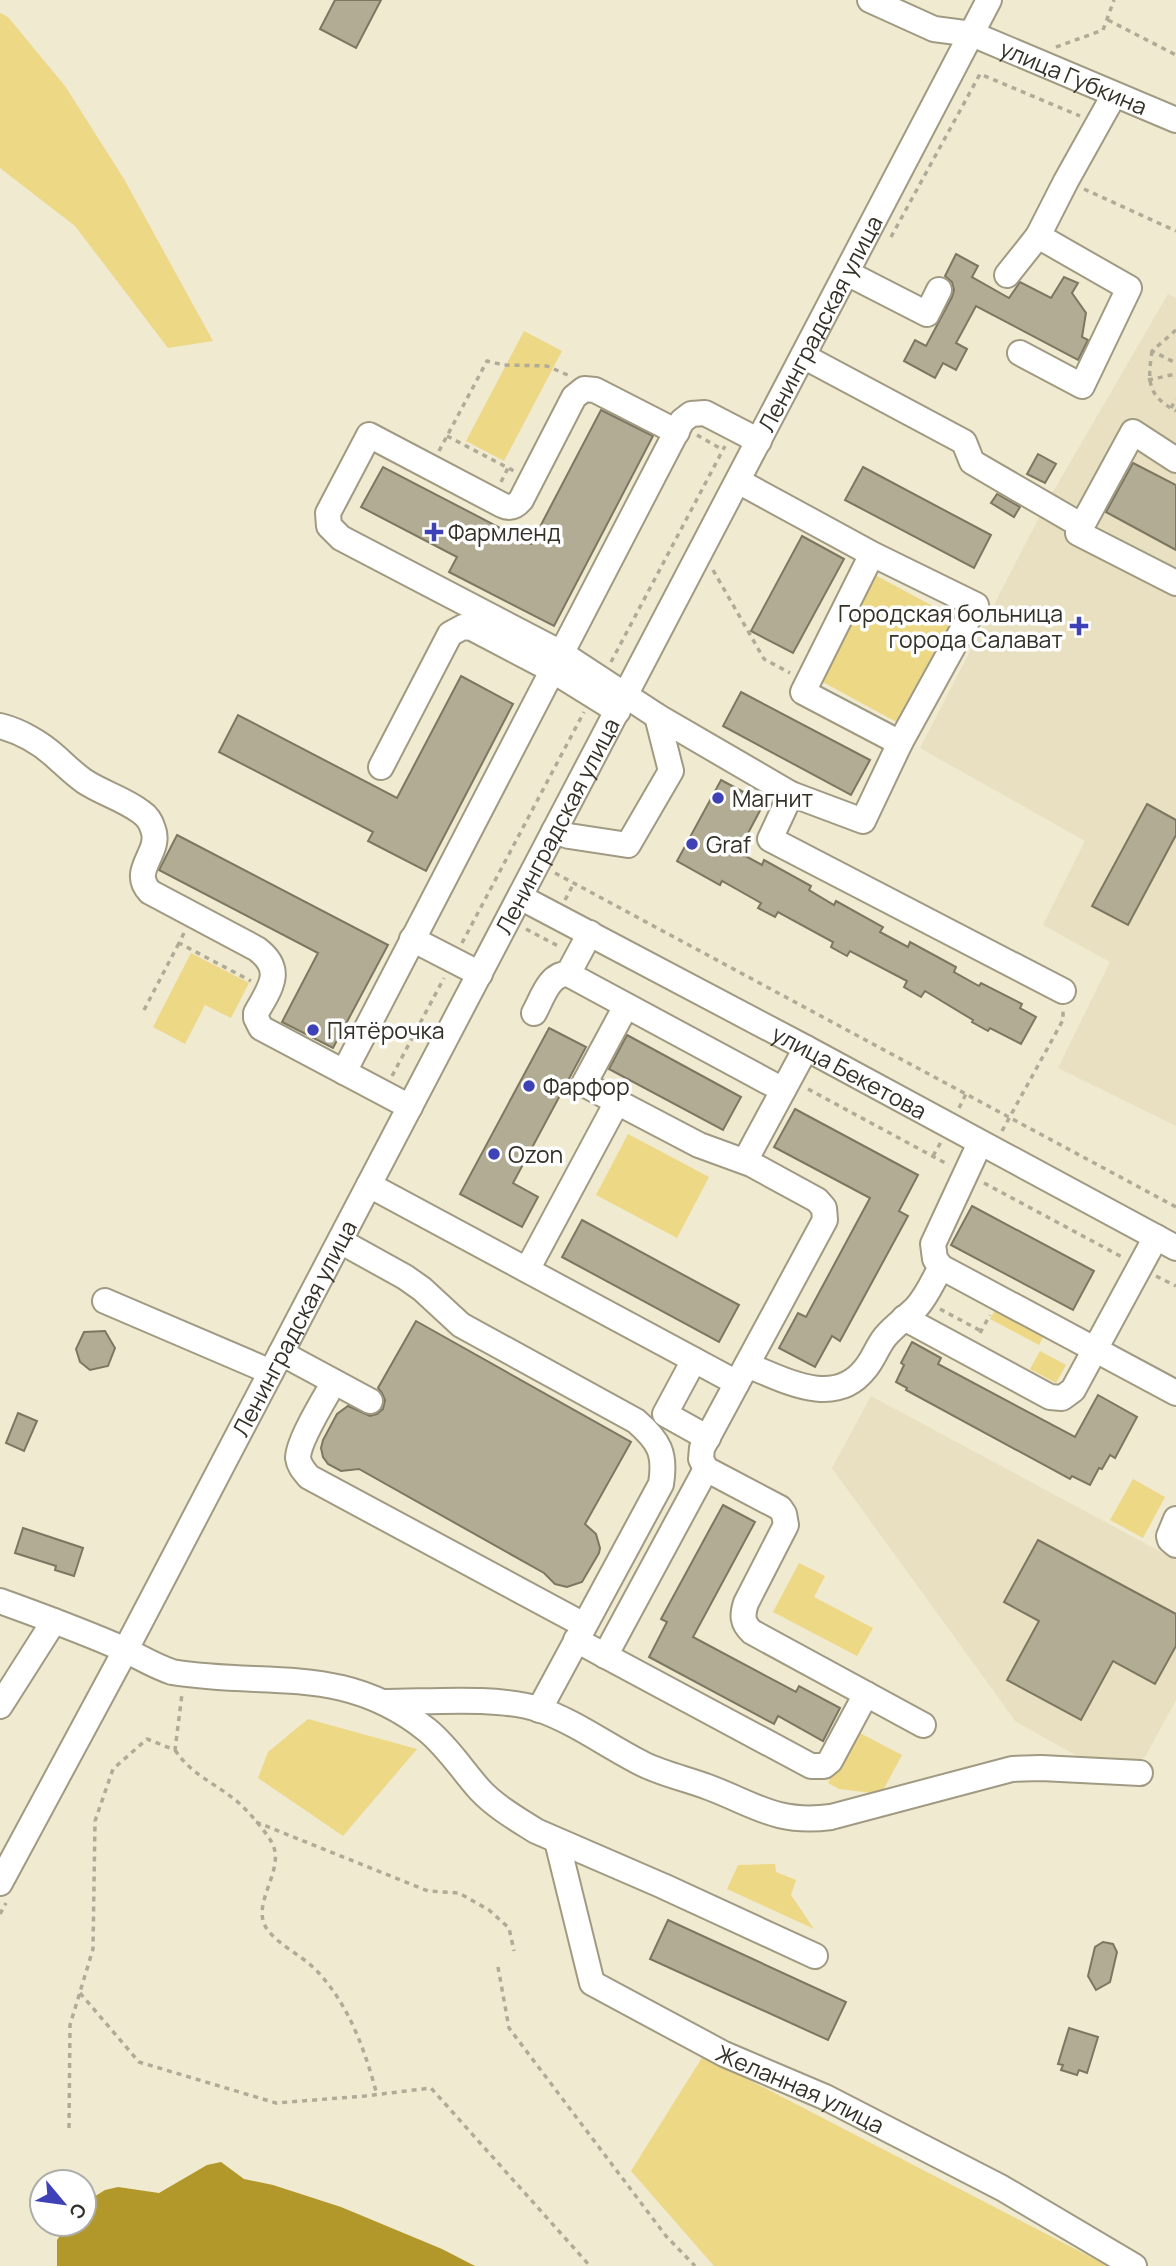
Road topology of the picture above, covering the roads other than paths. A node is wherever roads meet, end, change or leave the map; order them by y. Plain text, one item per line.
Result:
1 (870, 0) edge
2 (989, 0) edge
3 (972, 34) junction
4 (1114, 95) junction
5 (1176, 120) edge
6 (1038, 236) junction
7 (847, 273) junction
8 (1007, 275) dead end
9 (940, 290) dead end
10 (1020, 353) dead end
11 (803, 356) junction
12 (679, 428) junction
13 (758, 441) junction
14 (1176, 460) edge
15 (738, 481) junction
16 (1082, 526) junction
17 (872, 554) junction
18 (1176, 583) edge
19 (557, 662) junction
20 (622, 703) junction
21 (657, 716) junction
22 (1, 733) edge
23 (900, 743) junction
24 (381, 767) dead end
25 (791, 794) junction
26 (554, 831) junction
27 (520, 897) junction
28 (590, 933) junction
29 (412, 939) junction
30 (480, 974) junction
31 (568, 974) junction
32 (1063, 991) road end
33 (626, 1006) junction
34 (534, 1013) dead end
35 (806, 1048) junction
36 (344, 1072) junction
37 (783, 1090) junction
38 (617, 1102) junction
39 (410, 1107) junction
40 (986, 1146) junction
41 (744, 1161) junction
42 (369, 1185) junction
43 (340, 1241) junction
44 (1166, 1243) edge
45 (941, 1267) junction
46 (527, 1270) junction
47 (105, 1301) dead end
48 (904, 1318) junction
49 (1095, 1350) junction
50 (694, 1360) junction
51 (276, 1363) junction
52 (742, 1374) junction
53 (334, 1382) junction
54 (1176, 1393) edge
55 (370, 1401) dead end
56 (665, 1415) junction
57 (636, 1421) junction
58 (708, 1438) junction
59 (706, 1469) junction
60 (1176, 1519) edge
61 (1176, 1545) edge
62 (0, 1601) edge
63 (54, 1621) junction
64 (580, 1633) junction
65 (125, 1651) junction
66 (605, 1656) junction
67 (866, 1694) junction
68 (5, 1699) edge
69 (383, 1702) junction
70 (539, 1710) junction
71 (923, 1725) dead end
72 (1140, 1773) dead end
73 (557, 1841) junction
74 (0, 1883) edge
75 (815, 1956) dead end
76 (1134, 2266) edge

1 - 3 street, улица Губкина
2 - 3 street, Ленинградская улица
3 - 4 street, улица Губкина
3 - 7 street, Ленинградская улица
4 - 5 street, улица Губкина
4 - 6 street
6 - 8 street
6 - 10 street
7 - 9 street
7 - 11 street, Ленинградская улица
11 - 13 street, Ленинградская улица
11 - 16 street
12 - 13 street
12 - 19 street
12 - 19 street
13 - 15 street, Ленинградская улица
14 - 16 street
15 - 17 street
15 - 20 street, Ленинградская улица
16 - 18 street
17 - 23 street
17 - 23 street
19 - 20 street
19 - 24 street
19 - 29 street
20 - 21 street
20 - 26 street, Ленинградская улица
21 - 25 street
21 - 26 street
22 - 36 street
23 - 25 street
25 - 32 street
26 - 27 street, Ленинградская улица
27 - 28 street, улица Бекетова
27 - 30 street, Ленинградская улица
28 - 31 street
28 - 35 street, улица Бекетова
29 - 30 street
29 - 36 street
30 - 39 street, Ленинградская улица
31 - 33 street
31 - 34 street
33 - 37 street
33 - 38 street
35 - 37 street
35 - 40 street, улица Бекетова
36 - 39 street
37 - 41 street
38 - 41 street
38 - 46 street
39 - 42 street, Ленинградская улица
40 - 44 street, улица Бекетова
40 - 45 street
41 - 52 street
42 - 43 street, Ленинградская улица
42 - 46 street
43 - 51 street, Ленинградская улица
43 - 57 street
44 - 49 street
45 - 48 street
45 - 49 street
46 - 50 street
47 - 51 street
48 - 49 street
48 - 52 street
49 - 54 street
50 - 52 street
50 - 56 street
51 - 53 street
51 - 65 street, Ленинградская улица
52 - 58 street
53 - 55 street
53 - 64 street
56 - 57 street
56 - 58 street
57 - 64 street
58 - 59 street
59 - 66 street
59 - 67 street
60 - 61 street
62 - 63 street
63 - 65 street
63 - 68 street
64 - 66 street
64 - 70 street
65 - 69 street
65 - 74 street, Ленинградская улица
66 - 67 street
67 - 71 street
69 - 70 street
69 - 73 street
70 - 72 street
73 - 75 street
73 - 76 street, Желанная улица

